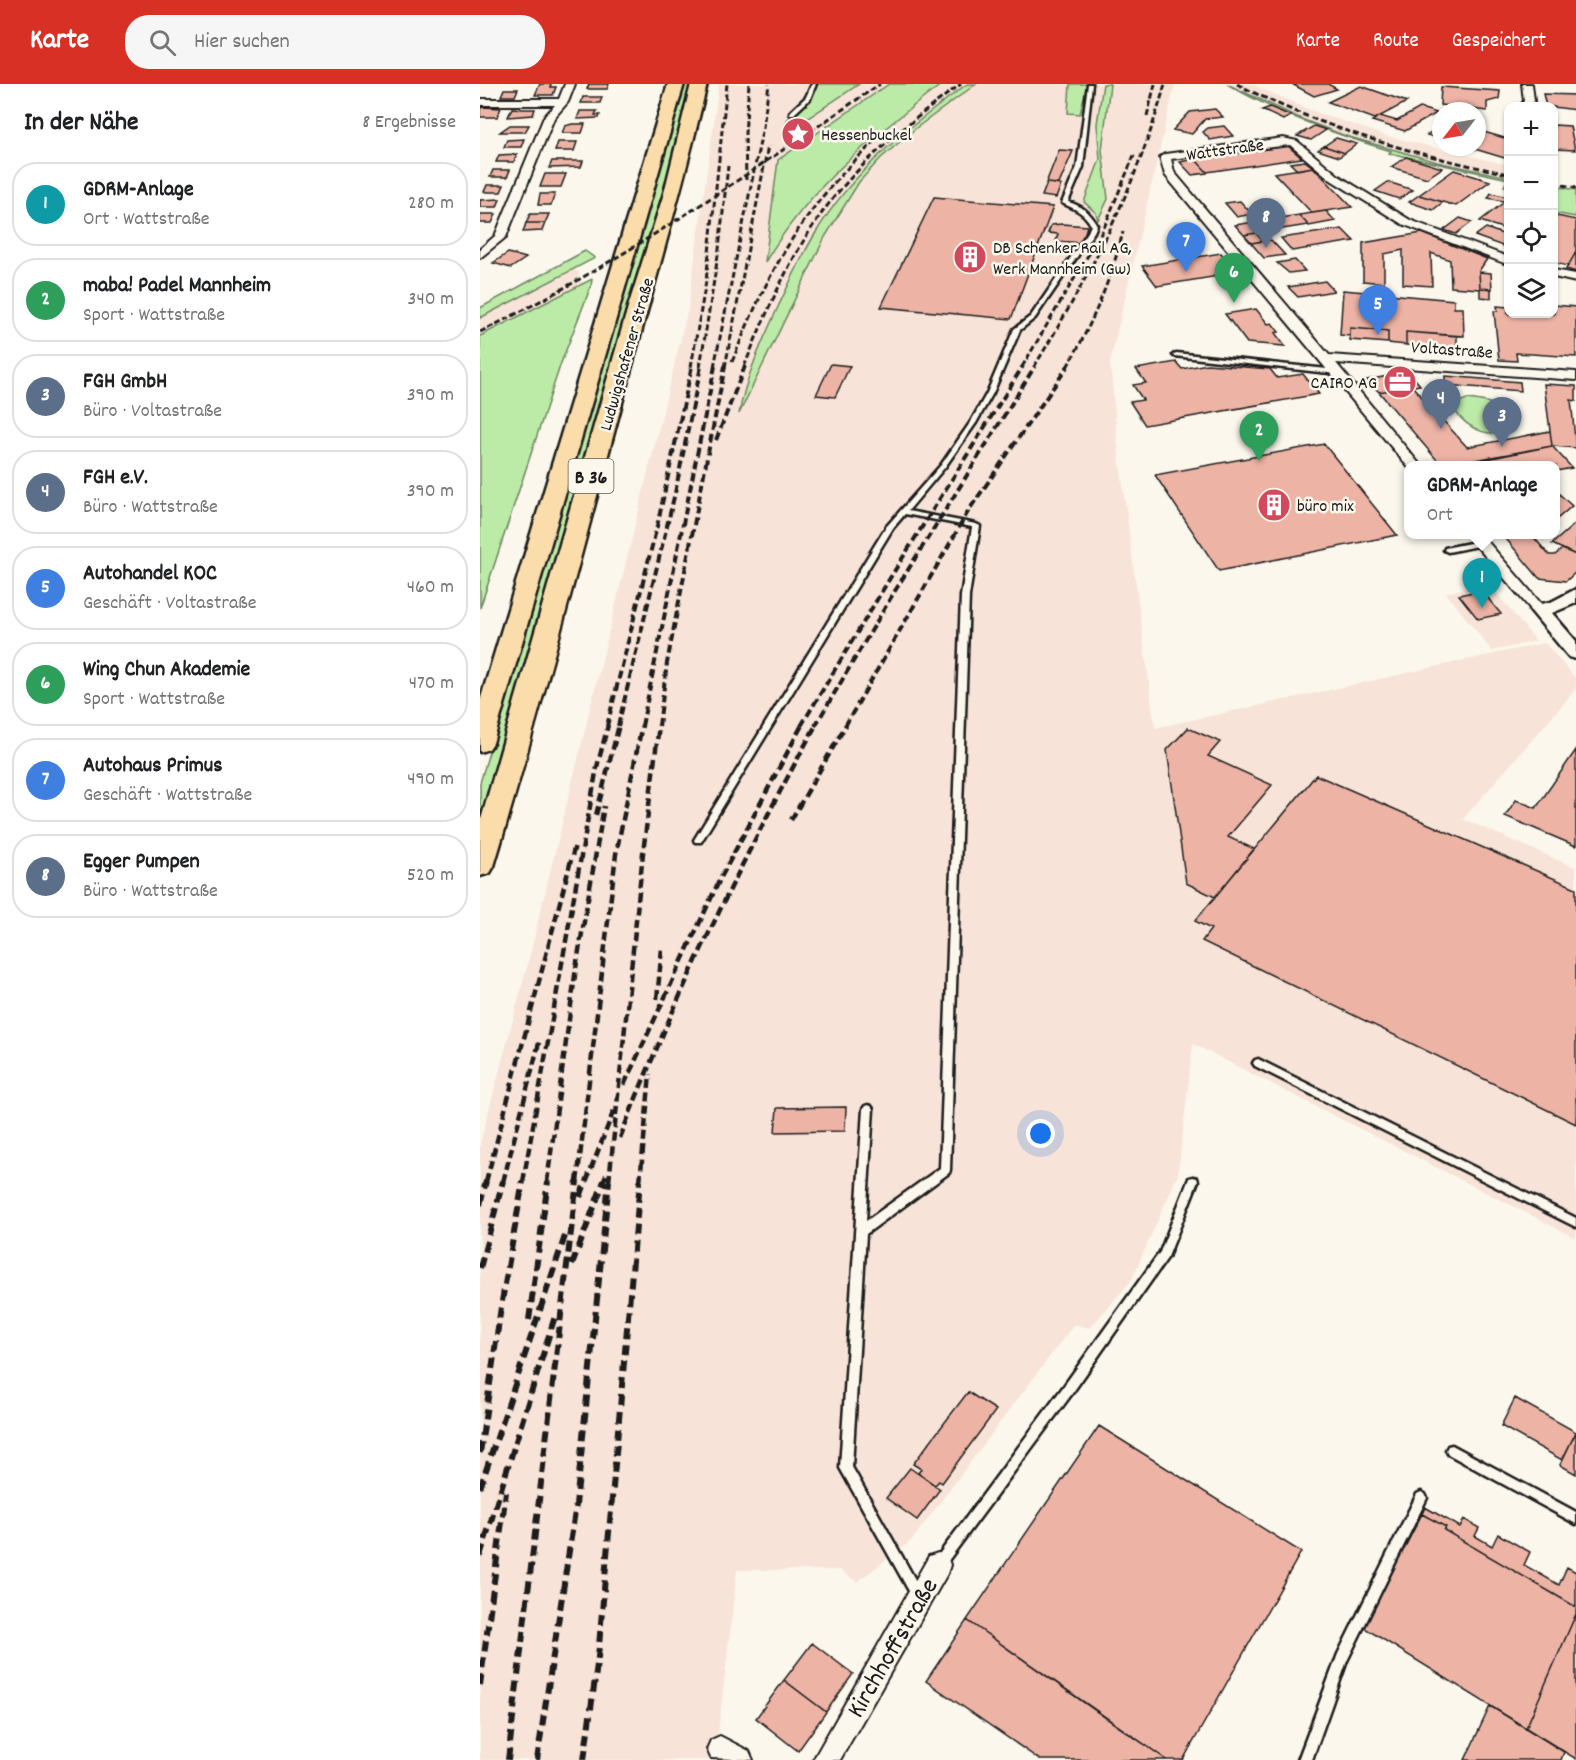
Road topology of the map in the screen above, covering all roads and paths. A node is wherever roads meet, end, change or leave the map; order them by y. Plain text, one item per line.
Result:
1 (570, 84) edge
2 (676, 84) edge
3 (699, 84) edge
4 (814, 84) edge
5 (1090, 84) edge
6 (1530, 86) edge
7 (480, 102) edge
8 (563, 102) junction
9 (1528, 102) edge
10 (792, 113) dead end
11 (480, 255) edge
12 (1504, 259) edge
13 (1558, 275) edge
14 (1576, 278) edge
15 (1176, 355) dead end
16 (1326, 359) junction
17 (1337, 372) junction
18 (1576, 376) edge
19 (1412, 461) edge
20 (904, 512) junction
21 (1477, 539) edge
22 (1448, 550) dead end
23 (1576, 595) edge
24 (1539, 610) junction
25 (1576, 653) edge
26 (480, 742) edge
27 (698, 840) dead end
28 (480, 866) edge
29 (1258, 1063) dead end
30 (868, 1109) dead end
31 (1193, 1181) dead end
32 (1576, 1223) edge
33 (861, 1231) junction
34 (1452, 1450) dead end
35 (1421, 1498) dead end
36 (1576, 1518) edge
37 (938, 1565) joint
38 (919, 1598) junction
39 (826, 1760) edge
40 (1305, 1760) edge

1 - 8 street
2 - 26 main road, Ludwigshafener Straße / B 36
3 - 28 main road, Ludwigshafener Straße / B 36
4 - 10 lane
5 - 20 lane
6 - 9 street
7 - 8 street
8 - 11 street
12 - 16 street, Wattstraße
13 - 14 street
15 - 17 lane
16 - 17 street, Wattstraße
16 - 18 street, Voltastraße
17 - 19 street, Wattstraße
20 - 27 lane
20 - 33 lane
21 - 22 lane
21 - 24 street
23 - 24 street
24 - 25 street
29 - 32 lane
30 - 33 lane
31 - 37 lane
33 - 38 lane
34 - 36 lane
35 - 40 lane
37 - 38 street, Kirchhoffstraße
38 - 39 street, Kirchhoffstraße

